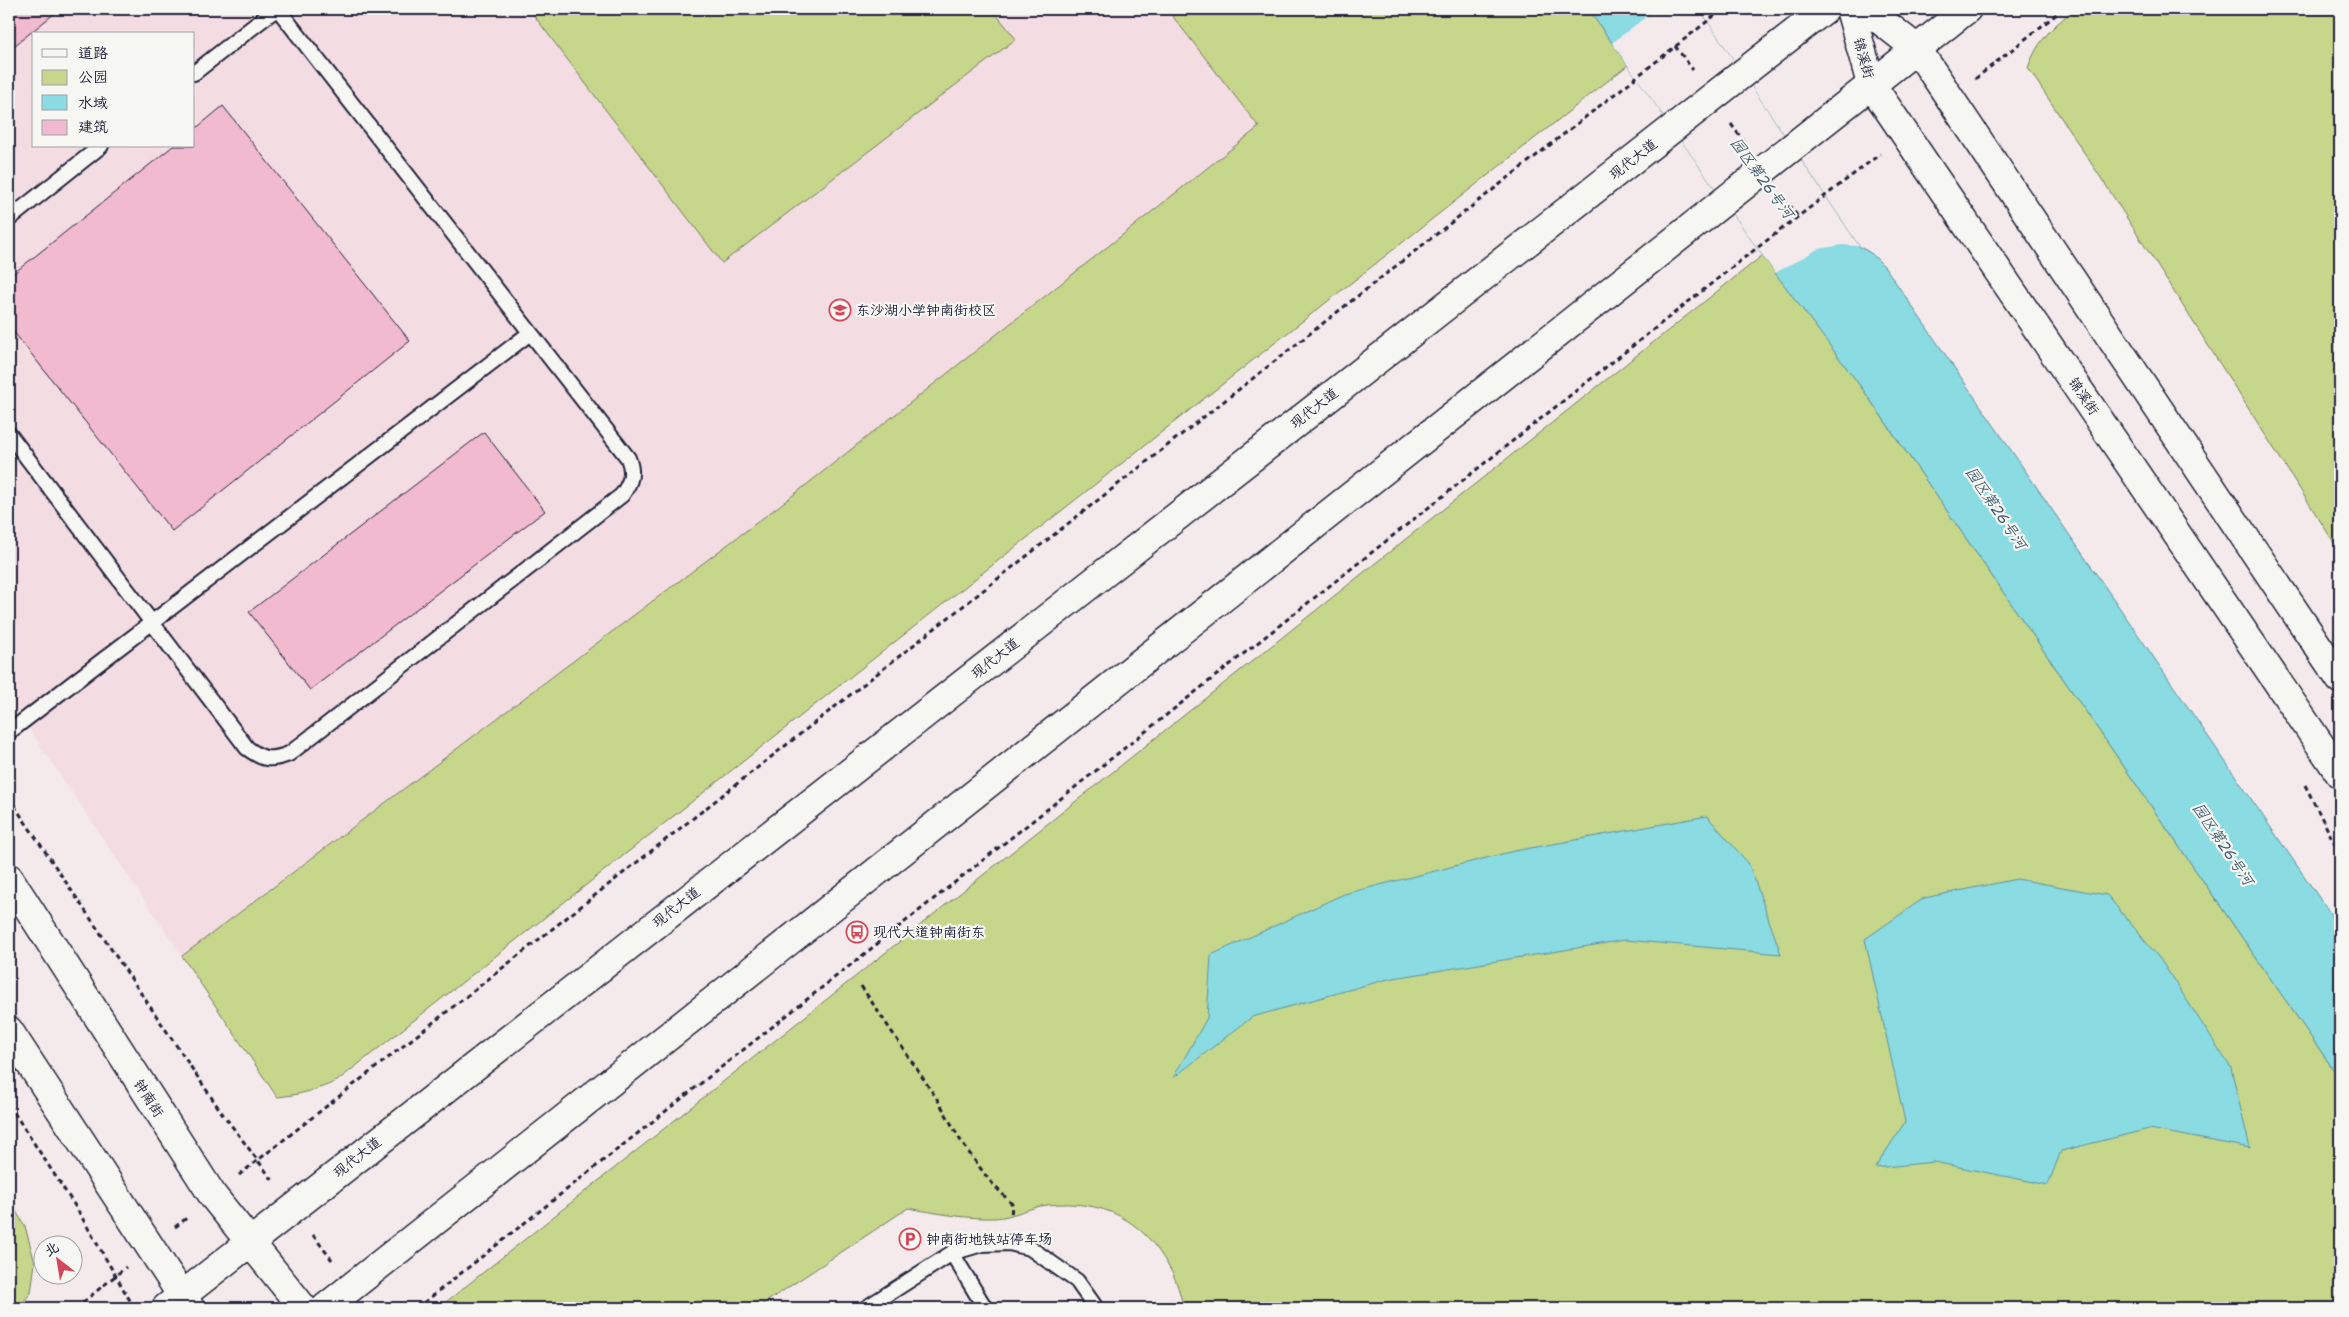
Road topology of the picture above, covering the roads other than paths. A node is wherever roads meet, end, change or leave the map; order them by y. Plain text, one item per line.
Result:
1 (277, 9) edge
2 (1825, 9) edge
3 (1850, 9) edge
4 (1866, 9) edge
5 (1967, 9) edge
6 (1917, 49) junction
7 (195, 72) edge
8 (1871, 84) junction
9 (98, 148) edge
10 (9, 219) edge
11 (530, 333) junction
12 (9, 434) edge
13 (151, 624) junction
14 (2340, 679) edge
15 (9, 732) edge
16 (2340, 774) edge
17 (9, 878) edge
18 (9, 1031) edge
19 (249, 1243) junction
20 (952, 1253) junction
21 (179, 1304) edge
22 (303, 1308) edge
23 (325, 1308) edge
24 (866, 1308) edge
25 (985, 1308) edge
26 (1096, 1308) edge

1 - 7 lane
1 - 11 lane
2 - 19 main road, 现代大道
3 - 8 main road, 锦溪街
4 - 6 main road, 锦溪街
5 - 6 main road
6 - 8 main road
6 - 14 main road, 锦溪街
8 - 16 main road, 锦溪街
8 - 23 main road
9 - 10 lane
11 - 13 lane
11 - 13 lane
12 - 13 lane
13 - 15 lane
17 - 19 main road, 钟南街
18 - 21 main road
19 - 21 main road, 现代大道
19 - 22 main road, 钟南街
20 - 24 lane
20 - 25 lane
20 - 26 lane

